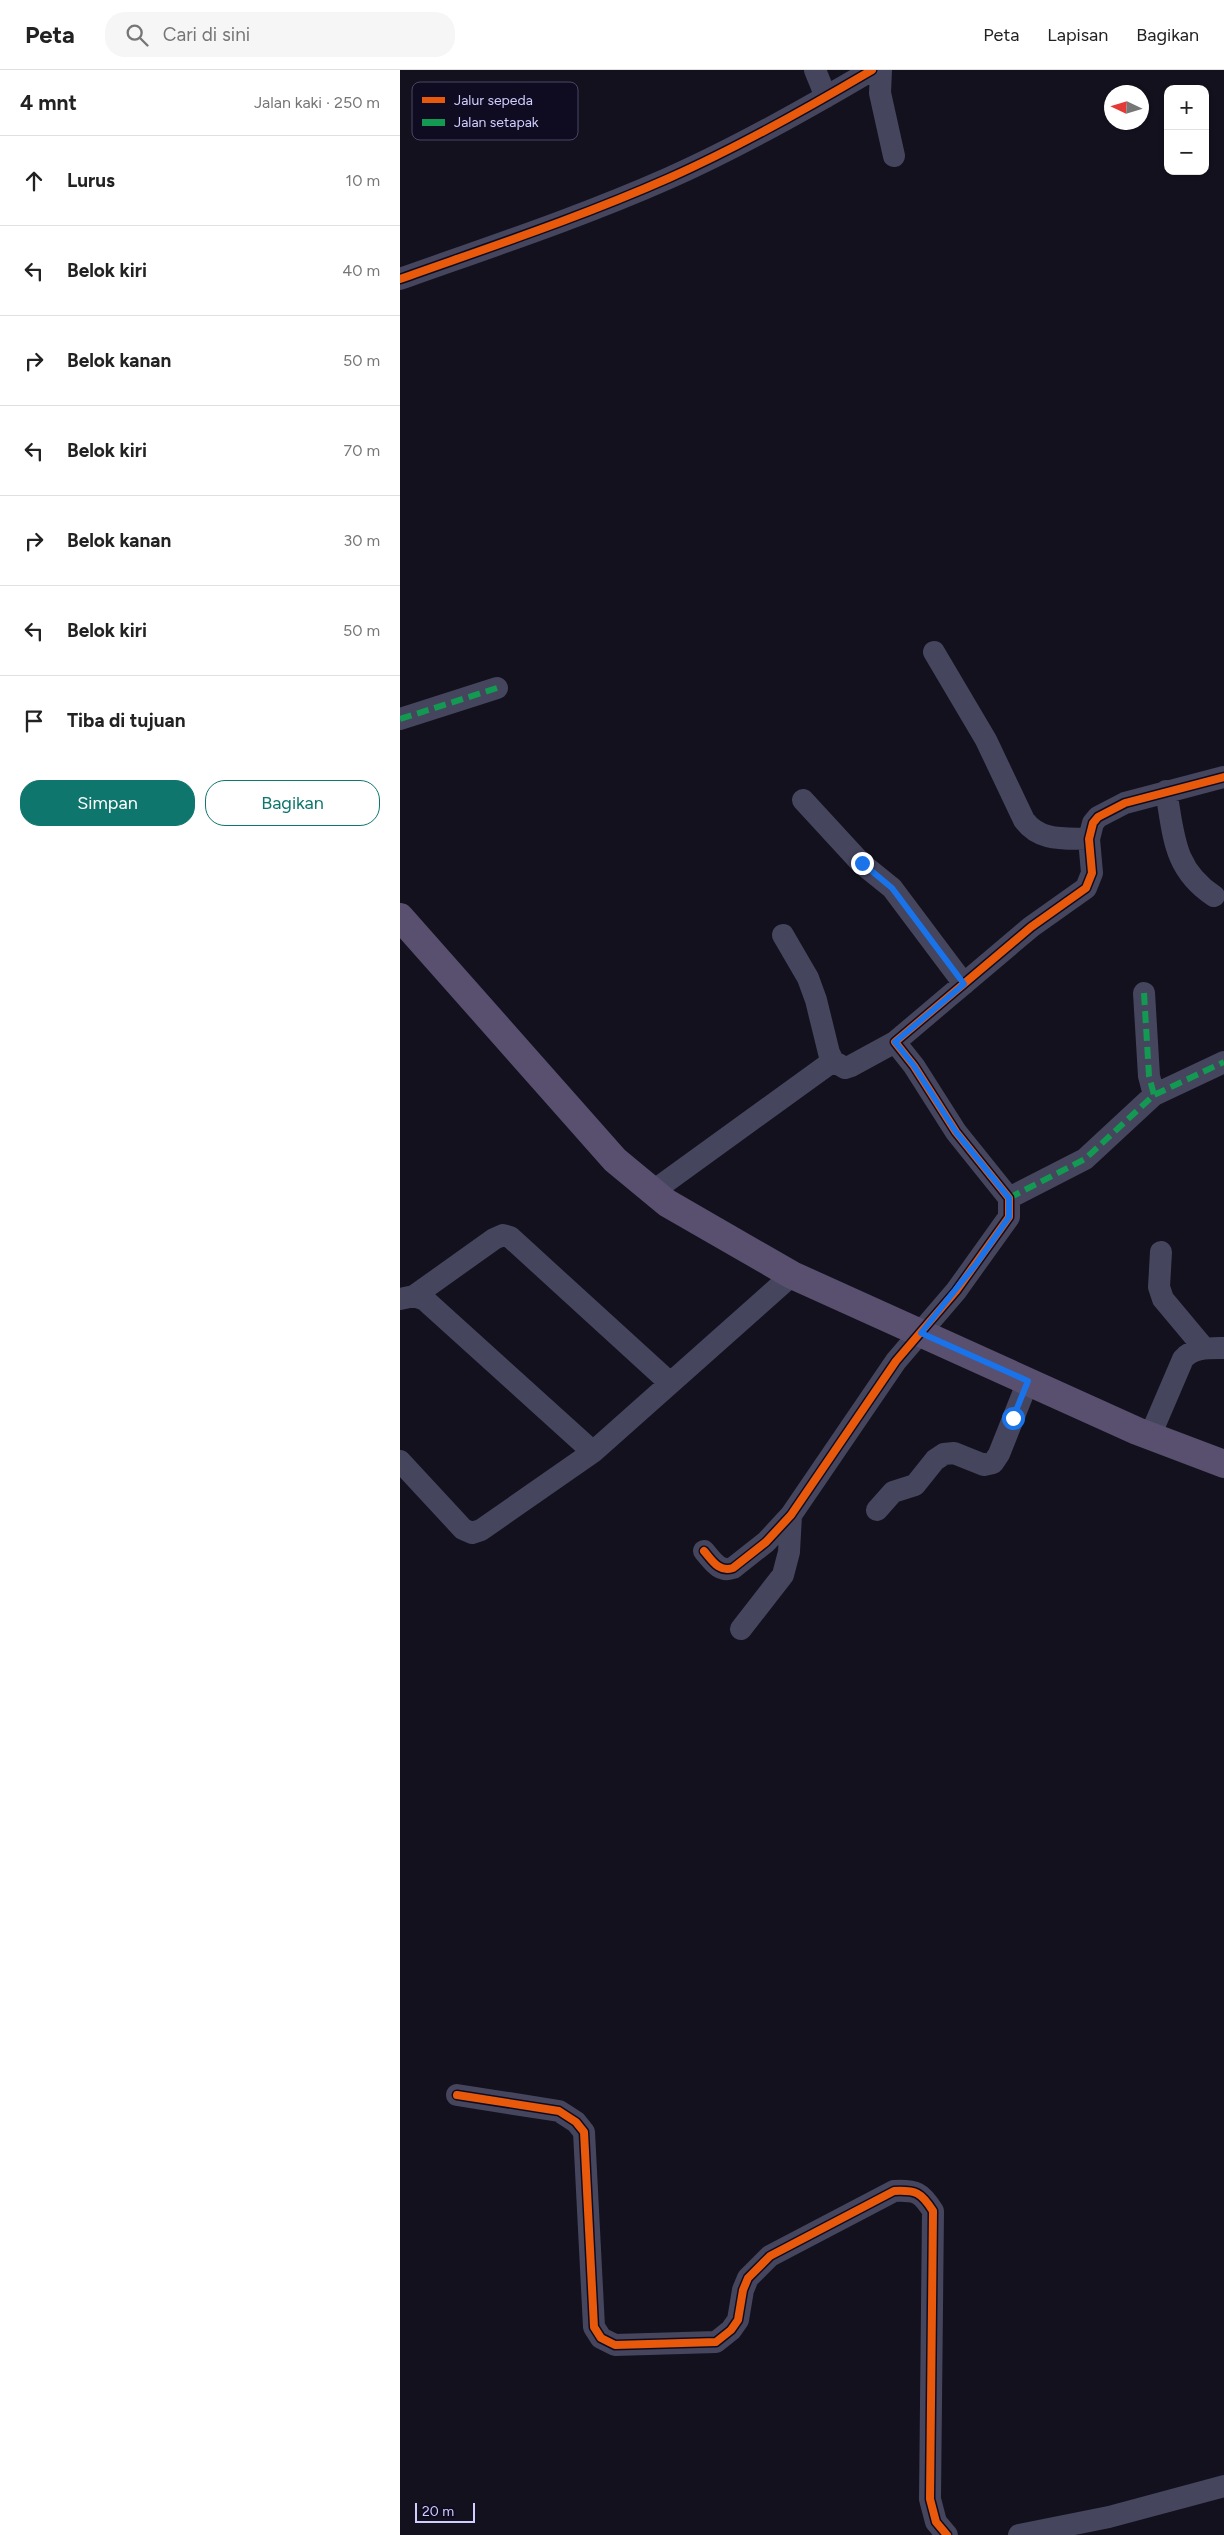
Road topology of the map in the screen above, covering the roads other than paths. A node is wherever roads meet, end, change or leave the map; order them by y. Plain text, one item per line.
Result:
1 (815, 70) edge
2 (872, 70) edge
3 (881, 70) edge
4 (826, 97) junction
5 (894, 156) dead end
6 (400, 279) edge
7 (934, 652) dead end
8 (496, 688) dead end
9 (400, 719) edge
10 (1224, 777) edge
11 (1166, 791) junction
12 (803, 800) dead end
13 (1089, 839) junction
14 (1214, 896) dead end
15 (400, 917) edge
16 (783, 935) dead end
17 (964, 984) junction
18 (1144, 993) dead end
19 (895, 1042) junction
20 (833, 1061) junction
21 (1224, 1062) edge
22 (1154, 1095) junction
23 (652, 1192) junction
24 (1009, 1198) junction
25 (1161, 1252) dead end
26 (792, 1275) junction
27 (407, 1298) edge
28 (921, 1333) junction
29 (1214, 1348) edge
30 (1028, 1381) junction
31 (670, 1383) junction
32 (1150, 1436) junction
33 (593, 1452) junction
34 (400, 1461) edge
35 (1224, 1464) edge
36 (877, 1510) dead end
37 (791, 1515) junction
38 (704, 1551) dead end
39 (741, 1629) dead end
40 (457, 2095) dead end
41 (1224, 2486) edge
42 (947, 2535) edge
43 (1020, 2535) edge

1 - 4 street
2 - 4 street
3 - 5 street
4 - 6 street
7 - 13 street
8 - 9 street
10 - 11 street
11 - 13 street
11 - 14 street
12 - 17 street
13 - 17 street
15 - 23 main road
16 - 20 street
17 - 19 street
18 - 22 street
19 - 20 street
19 - 24 street
20 - 23 street
21 - 22 street
22 - 24 street
23 - 26 main road
24 - 28 street
25 - 29 street
26 - 28 main road
26 - 31 street
27 - 31 street
27 - 33 street
28 - 30 main road
28 - 37 street
29 - 32 street
30 - 32 main road
30 - 36 street
31 - 33 street
32 - 35 main road
33 - 34 street
37 - 38 street
37 - 39 street
40 - 42 street
41 - 43 street

